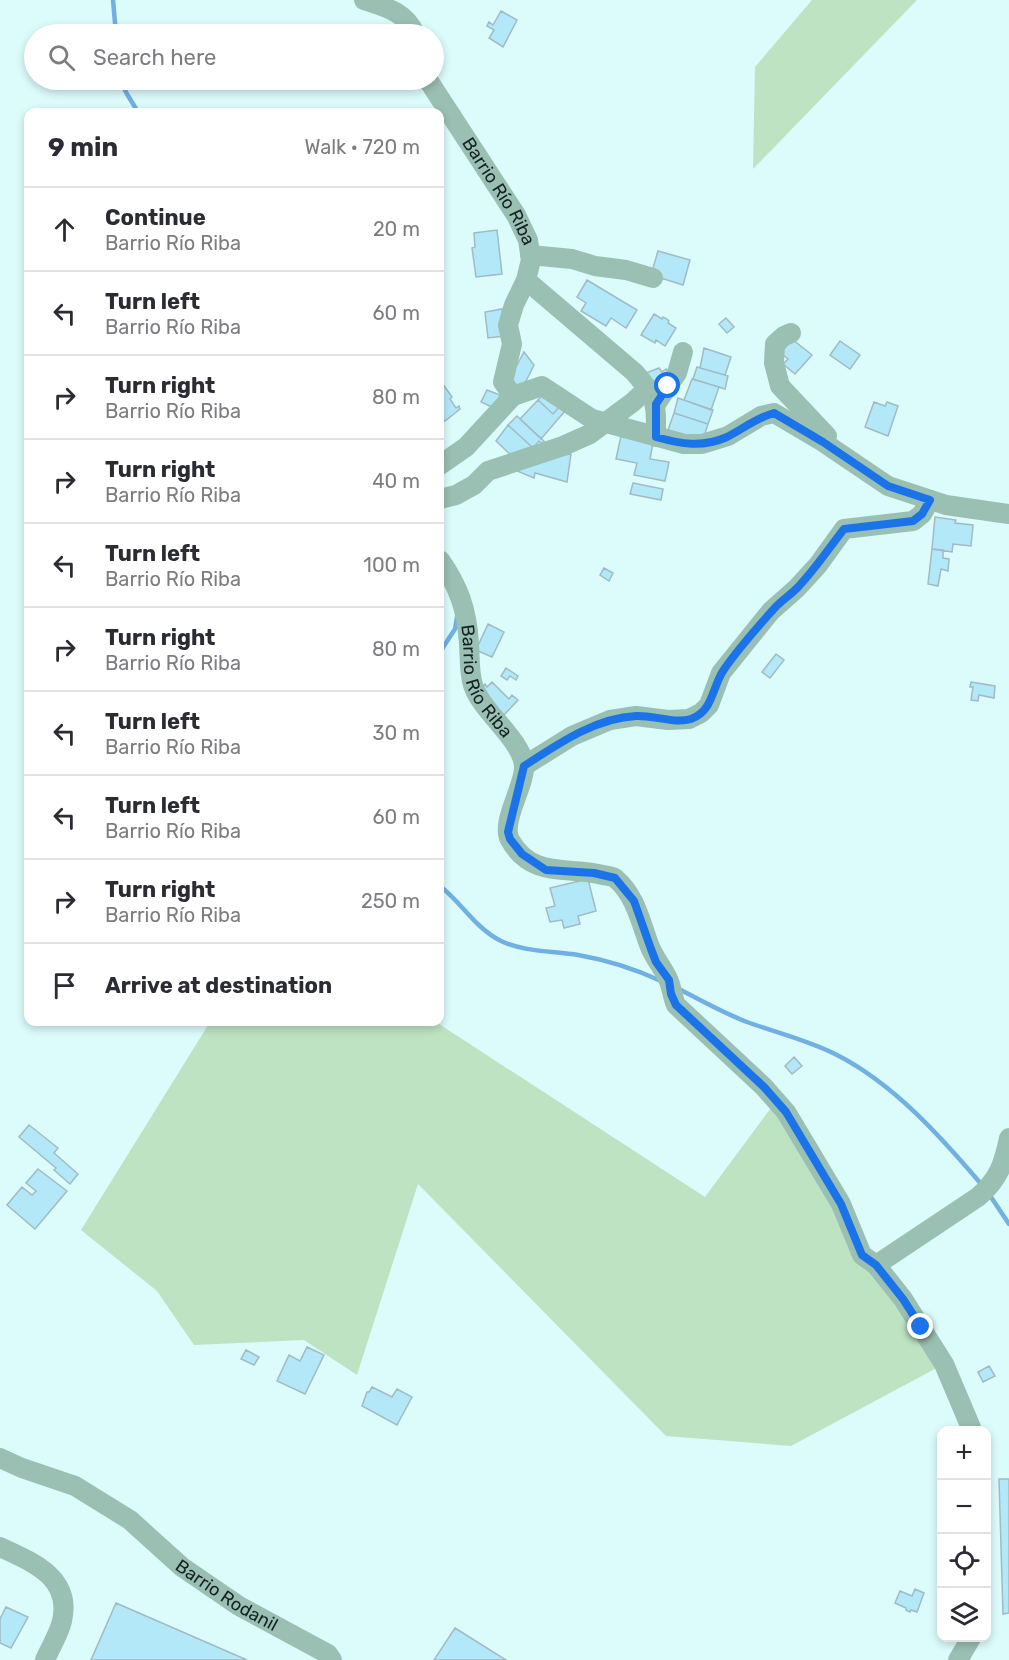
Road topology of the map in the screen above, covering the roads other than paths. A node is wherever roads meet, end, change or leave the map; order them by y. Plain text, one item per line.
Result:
1 (364, 0) edge
2 (409, 24) edge
3 (435, 90) edge
4 (530, 255) junction
5 (653, 278) dead end
6 (526, 280) junction
7 (791, 333) dead end
8 (683, 352) dead end
9 (513, 396) junction
10 (652, 396) junction
11 (607, 422) junction
12 (656, 437) junction
13 (833, 449) junction
14 (444, 462) edge
15 (444, 498) edge
16 (930, 500) junction
17 (1009, 514) edge
18 (444, 566) edge
19 (524, 766) junction
20 (1009, 1138) edge
21 (876, 1265) junction
22 (970, 1426) edge
23 (0, 1458) edge
24 (0, 1546) edge
25 (968, 1642) edge
26 (45, 1660) edge
27 (332, 1660) edge
28 (958, 1660) edge

1 - 2 street
3 - 4 street, Barrio Río Riba
4 - 5 street
4 - 6 street, Barrio Río Riba
6 - 9 street, Barrio Río Riba
6 - 10 street
7 - 13 street
8 - 10 street
9 - 11 street
9 - 14 street
10 - 11 street
10 - 12 street
11 - 12 street
11 - 15 street
12 - 13 street
13 - 16 street
16 - 17 street
16 - 19 street
18 - 19 street, Barrio Río Riba
19 - 21 street
20 - 21 street
21 - 22 street
23 - 27 street, Barrio Rodanil
24 - 26 street
25 - 28 street

